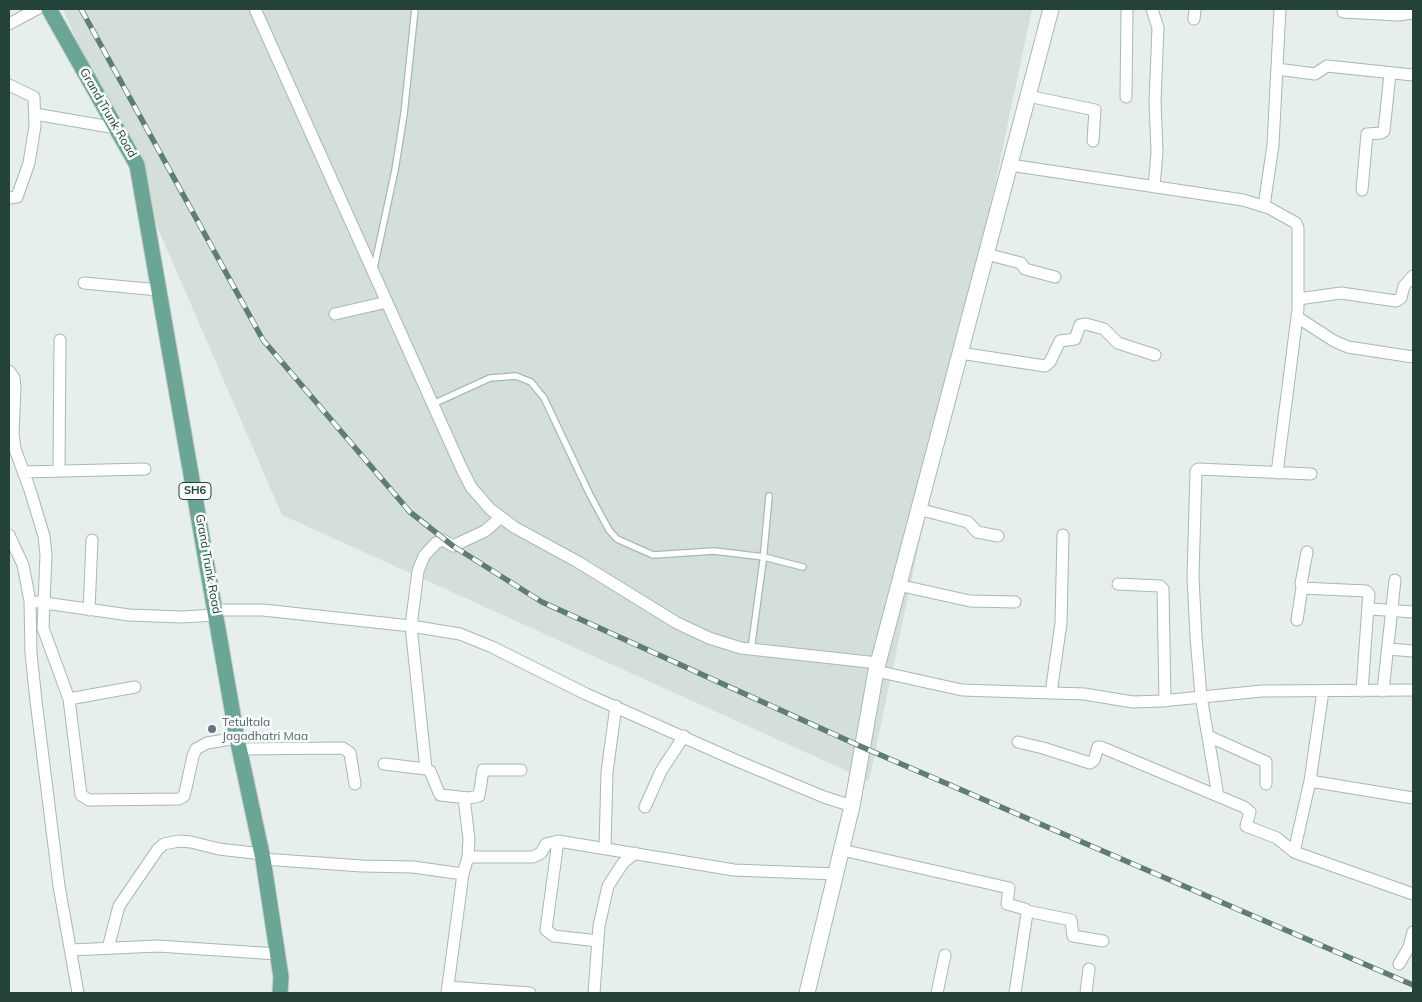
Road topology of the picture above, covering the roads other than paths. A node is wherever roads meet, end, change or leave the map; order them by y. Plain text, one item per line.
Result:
1 (37, 9) edge
2 (48, 9) edge
3 (255, 9) edge
4 (415, 9) edge
5 (1051, 9) edge
6 (1127, 9) edge
7 (1152, 9) edge
8 (1280, 9) edge
9 (1375, 11) edge
10 (1343, 12) dead end
11 (1413, 13) edge
12 (9, 24) edge
13 (1277, 69) junction
14 (1390, 74) junction
15 (1413, 75) edge
16 (9, 85) edge
17 (1028, 96) junction
18 (1126, 97) dead end
19 (35, 114) junction
20 (116, 128) junction
21 (1093, 141) dead end
22 (1010, 165) junction
23 (1154, 187) junction
24 (1362, 190) dead end
25 (9, 198) edge
26 (1264, 206) junction
27 (986, 254) junction
28 (373, 271) junction
29 (1413, 276) edge
30 (1055, 277) dead end
31 (84, 283) dead end
32 (159, 290) junction
33 (1298, 299) junction
34 (387, 302) junction
35 (335, 314) dead end
36 (1297, 317) junction
37 (60, 340) dead end
38 (960, 353) junction
39 (1155, 355) dead end
40 (1413, 357) edge
41 (9, 371) edge
42 (433, 404) junction
43 (145, 468) dead end
44 (58, 470) junction
45 (23, 472) junction
46 (1277, 472) junction
47 (1311, 474) dead end
48 (769, 496) dead end
49 (918, 509) junction
50 (500, 518) junction
51 (9, 535) edge
52 (1063, 535) dead end
53 (998, 536) dead end
54 (92, 540) dead end
55 (1307, 552) dead end
56 (764, 557) junction
57 (803, 567) dead end
58 (1395, 580) dead end
59 (1118, 584) dead end
60 (898, 585) junction
61 (1302, 588) junction
62 (30, 601) junction
63 (43, 602) junction
64 (1015, 602) dead end
65 (1368, 606) junction
66 (89, 610) junction
67 (1393, 611) junction
68 (1413, 612) edge
69 (217, 613) junction
70 (1297, 620) dead end
71 (411, 626) junction
72 (1388, 649) junction
73 (751, 650) junction
74 (1413, 651) edge
75 (877, 667) junction
76 (135, 687) dead end
77 (1362, 690) junction
78 (1413, 690) edge
79 (1324, 691) junction
80 (1383, 691) junction
81 (1051, 693) junction
82 (1201, 696) junction
83 (69, 699) junction
84 (1165, 701) junction
85 (616, 706) junction
86 (684, 736) junction
87 (1208, 736) junction
88 (1018, 742) dead end
89 (239, 744) junction
90 (384, 764) dead end
91 (426, 769) junction
92 (521, 770) dead end
93 (1310, 782) junction
94 (355, 784) dead end
95 (1266, 784) dead end
96 (1218, 796) junction
97 (464, 798) junction
98 (1413, 798) edge
99 (852, 806) junction
100 (646, 807) dead end
101 (558, 841) junction
102 (605, 848) junction
103 (842, 850) junction
104 (1294, 852) junction
105 (635, 854) junction
106 (263, 856) junction
107 (468, 857) junction
108 (463, 874) junction
109 (836, 874) junction
110 (1413, 894) edge
111 (1027, 911) junction
112 (1413, 932) edge
113 (1103, 940) dead end
114 (598, 941) junction
115 (108, 948) junction
116 (71, 950) junction
117 (277, 954) junction
118 (945, 955) dead end
119 (1399, 964) dead end
120 (1089, 970) dead end
121 (448, 990) edge
122 (78, 993) edge
123 (280, 993) edge
124 (530, 993) edge
125 (594, 993) edge
126 (807, 993) edge
127 (937, 993) edge
128 (1015, 993) edge
129 (1086, 993) edge

1 - 12 street
2 - 20 main road, Grand Trunk Road / SH6
3 - 28 street
4 - 28 lane
5 - 17 street
6 - 18 street
7 - 23 street
8 - 13 street
9 - 10 street
9 - 11 street
13 - 14 street
13 - 26 street
14 - 15 street
14 - 24 street
16 - 19 street
17 - 21 street
17 - 22 street
19 - 20 street
19 - 25 street
20 - 32 main road, Grand Trunk Road / SH6
22 - 23 street
22 - 27 street
23 - 26 street
26 - 33 street
27 - 30 street
27 - 38 street
28 - 34 street
29 - 33 street
31 - 32 street
32 - 69 main road, Grand Trunk Road / SH6
33 - 36 street
34 - 35 street
34 - 42 street
36 - 40 street
36 - 46 street
37 - 44 street
38 - 39 street
38 - 49 street
41 - 45 street
42 - 50 street
42 - 56 lane
43 - 44 street
44 - 45 street
45 - 63 street
46 - 47 street
46 - 82 street
48 - 56 lane
49 - 53 street
49 - 60 street
50 - 71 street
50 - 73 street
51 - 62 street
52 - 81 street
54 - 66 street
55 - 61 street
56 - 57 lane
56 - 73 lane
58 - 67 street
59 - 84 street
60 - 64 street
60 - 75 street
61 - 65 street
61 - 70 street
62 - 63 street
62 - 116 street
63 - 66 street
63 - 83 street
65 - 67 street
65 - 77 street
66 - 69 street
67 - 68 street
67 - 72 street
69 - 71 street
69 - 89 main road, Grand Trunk Road / SH6
71 - 85 street
71 - 91 street
72 - 74 street
72 - 80 street
73 - 75 street
75 - 81 street
75 - 99 street
76 - 83 street
77 - 79 street
77 - 80 street
78 - 80 street
79 - 82 street
79 - 93 street
81 - 84 street
82 - 84 street
82 - 87 street
83 - 89 street
85 - 86 street
85 - 102 street
86 - 99 street
86 - 100 street
87 - 95 street
87 - 96 street
88 - 96 street
89 - 94 street
89 - 106 main road, Grand Trunk Road / SH6
90 - 91 street
91 - 97 street
92 - 97 street
93 - 98 street
93 - 104 street
96 - 104 street
97 - 107 street
99 - 103 street
101 - 102 street
101 - 107 street
101 - 114 street
102 - 105 street
103 - 109 street
103 - 111 street
104 - 110 street
105 - 109 street
105 - 114 street
106 - 108 street
106 - 115 street
106 - 117 main road, Grand Trunk Road / SH6
107 - 108 street
108 - 121 street
109 - 126 street
111 - 113 street
111 - 128 street
112 - 119 street
114 - 125 street
115 - 116 street
115 - 117 street
116 - 122 street
117 - 123 main road, Grand Trunk Road / SH6
118 - 127 street
120 - 129 street
121 - 124 street

